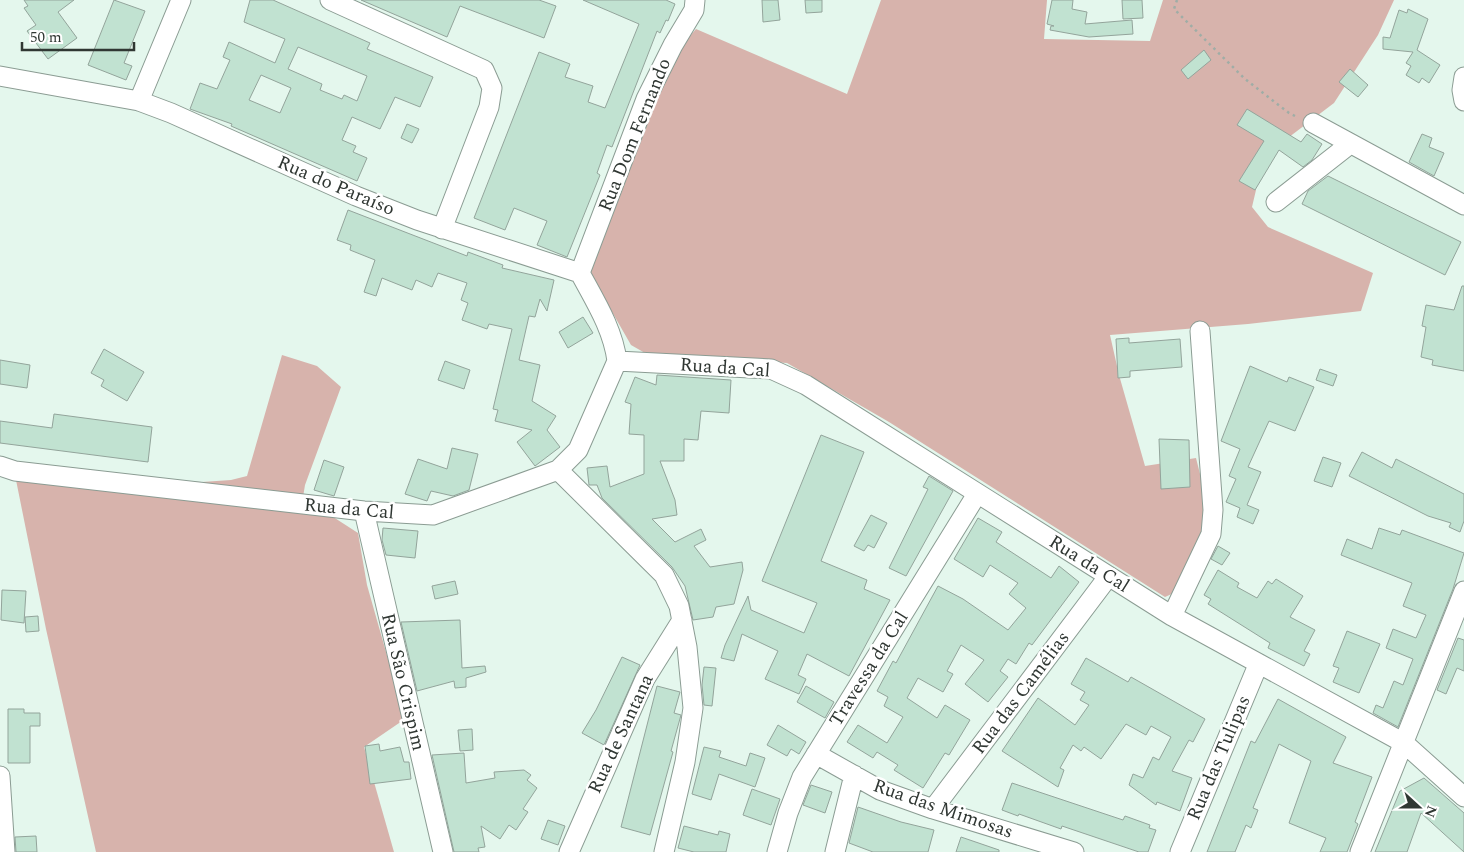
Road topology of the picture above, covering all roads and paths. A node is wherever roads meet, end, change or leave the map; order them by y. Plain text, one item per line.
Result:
1 (330, 0) edge
2 (695, 0) edge
3 (1177, 0) edge
4 (175, 2) edge
5 (0, 76) edge
6 (1464, 77) edge
7 (139, 101) junction
8 (1464, 101) edge
9 (1313, 123) joint
10 (1350, 144) junction
11 (1276, 202) dead end
12 (1464, 206) edge
13 (442, 229) junction
14 (580, 272) junction
15 (1200, 331) dead end
16 (618, 361) junction
17 (0, 466) edge
18 (558, 470) junction
19 (977, 494) junction
20 (364, 511) junction
21 (1108, 577) junction
22 (1464, 591) edge
23 (1172, 616) junction
24 (682, 620) junction
25 (1258, 665) junction
26 (1404, 743) junction
27 (816, 754) junction
28 (854, 775) junction
29 (0, 776) edge
30 (1464, 796) edge
31 (933, 809) junction
32 (5, 852) edge
33 (443, 852) edge
34 (569, 852) edge
35 (664, 852) edge
36 (777, 852) edge
37 (835, 852) edge
38 (1074, 852) edge
39 (1180, 852) edge
40 (1360, 852) edge

1 - 13 street
2 - 14 street, Rua Dom Fernando
3 - 9 path
4 - 7 street
5 - 7 street, Rua do Paraíso
6 - 8 street
7 - 13 street, Rua do Paraíso
9 - 10 street
10 - 11 street
10 - 12 street
13 - 14 street, Rua do Paraíso
14 - 16 street
15 - 23 street
16 - 18 street, Rua da Cal
16 - 19 street, Rua da Cal
17 - 20 street, Rua da Cal
18 - 20 street, Rua da Cal
18 - 24 street
19 - 21 street, Rua da Cal
19 - 27 street, Travessa da Cal
20 - 33 street, Rua São Crispim
21 - 23 street, Rua da Cal
21 - 31 street, Rua das Camélias
22 - 26 street
23 - 25 street, Rua da Cal
24 - 34 street, Rua de Santana
24 - 35 street
25 - 26 street, Rua da Cal
25 - 39 street, Rua das Tulipas
26 - 30 street, Rua da Cal
26 - 40 street
27 - 28 street, Rua das Mimosas
27 - 36 street, Travessa da Cal
28 - 31 street, Rua das Mimosas
28 - 37 street
29 - 32 street
31 - 38 street, Rua das Mimosas

